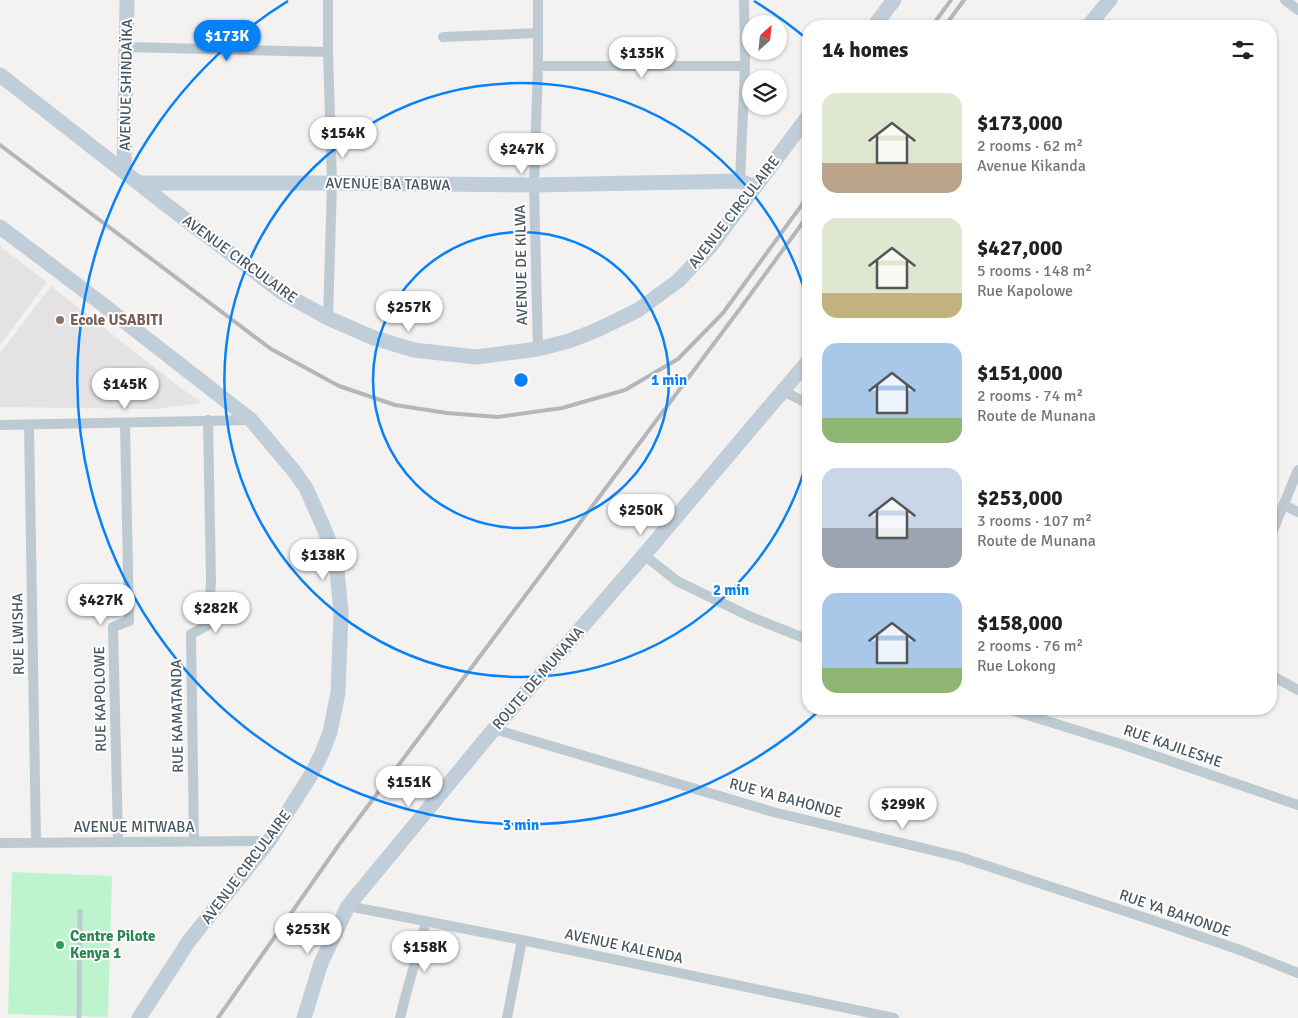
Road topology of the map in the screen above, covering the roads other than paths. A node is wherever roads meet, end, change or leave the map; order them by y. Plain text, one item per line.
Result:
1 (127, 0) edge
2 (328, 0) edge
3 (538, 0) edge
4 (744, 0) edge
5 (894, 0) edge
6 (1110, 0) edge
7 (1285, 0) edge
8 (1298, 10) edge
9 (879, 20) edge
10 (1093, 20) edge
11 (538, 32) junction
12 (443, 37) dead end
13 (127, 47) junction
14 (328, 52) junction
15 (538, 66) junction
16 (746, 66) junction
17 (0, 75) edge
18 (802, 125) edge
19 (124, 171) junction
20 (740, 181) junction
21 (332, 183) junction
22 (139, 184) junction
23 (534, 185) junction
24 (756, 187) junction
25 (0, 227) edge
26 (328, 318) junction
27 (538, 349) junction
28 (802, 368) edge
29 (783, 391) junction
30 (802, 400) edge
31 (208, 420) junction
32 (250, 420) junction
33 (125, 423) junction
34 (0, 425) edge
35 (29, 425) junction
36 (1298, 470) edge
37 (1284, 505) junction
38 (1298, 512) edge
39 (1277, 521) edge
40 (644, 555) junction
41 (802, 637) edge
42 (1277, 678) edge
43 (1298, 690) edge
44 (1027, 715) edge
45 (494, 729) junction
46 (1298, 805) edge
47 (118, 837) dead end
48 (269, 841) junction
49 (0, 842) edge
50 (36, 842) junction
51 (194, 842) junction
52 (348, 906) junction
53 (80, 911) dead end
54 (426, 922) junction
55 (522, 940) junction
56 (1298, 973) edge
57 (836, 1007) junction
58 (79, 1018) edge
59 (139, 1018) edge
60 (304, 1018) edge
61 (400, 1018) edge
62 (507, 1018) edge
63 (834, 1018) edge
64 (894, 1018) edge

1 - 13 street, AVENUE SHINDAÏKA
2 - 14 street
3 - 11 street, AVENUE DE KILWA
4 - 16 street
5 - 9 street
6 - 10 street
7 - 8 street
11 - 12 street
11 - 15 street, AVENUE DE KILWA
13 - 14 street
13 - 19 street, AVENUE SHINDAÏKA
14 - 21 street
15 - 16 street
15 - 23 street, AVENUE DE KILWA
16 - 20 street
17 - 19 street, AVENUE CIRCULAIRE
18 - 24 street, AVENUE CIRCULAIRE
19 - 22 street, AVENUE CIRCULAIRE
20 - 23 street, AVENUE BA TABWA
20 - 24 street, AVENUE BA TABWA
21 - 22 street, AVENUE BA TABWA
21 - 23 street, AVENUE BA TABWA
21 - 26 street
22 - 26 street, AVENUE CIRCULAIRE
23 - 27 street, AVENUE DE KILWA
24 - 27 street, AVENUE CIRCULAIRE
25 - 32 street, AVENUE CIRCULAIRE
26 - 27 street, AVENUE CIRCULAIRE
28 - 29 street, ROUTE DE MUNANA
29 - 30 street
29 - 40 street, ROUTE DE MUNANA
31 - 32 street
31 - 33 street
31 - 51 street, RUE KAMATANDA
32 - 48 street, AVENUE CIRCULAIRE
33 - 35 street
33 - 47 street, RUE KAPOLOWE
34 - 35 street
35 - 50 street, RUE LWISHA
36 - 37 street
37 - 38 street
37 - 39 street
40 - 41 street
40 - 45 street, ROUTE DE MUNANA
42 - 43 street
44 - 46 street, RUE KAJILESHE
45 - 52 street, ROUTE DE MUNANA
45 - 56 street, RUE YA BAHONDE
48 - 51 street, AVENUE MITWABA
48 - 59 street, AVENUE CIRCULAIRE
49 - 50 street, AVENUE MITWABA
50 - 51 street, AVENUE MITWABA
52 - 54 street, AVENUE KALENDA
52 - 60 street, ROUTE DE MUNANA
53 - 58 lane
54 - 55 street, AVENUE KALENDA
54 - 61 street
55 - 57 street, AVENUE KALENDA
55 - 62 street
57 - 63 street
57 - 64 street, AVENUE KALENDA

